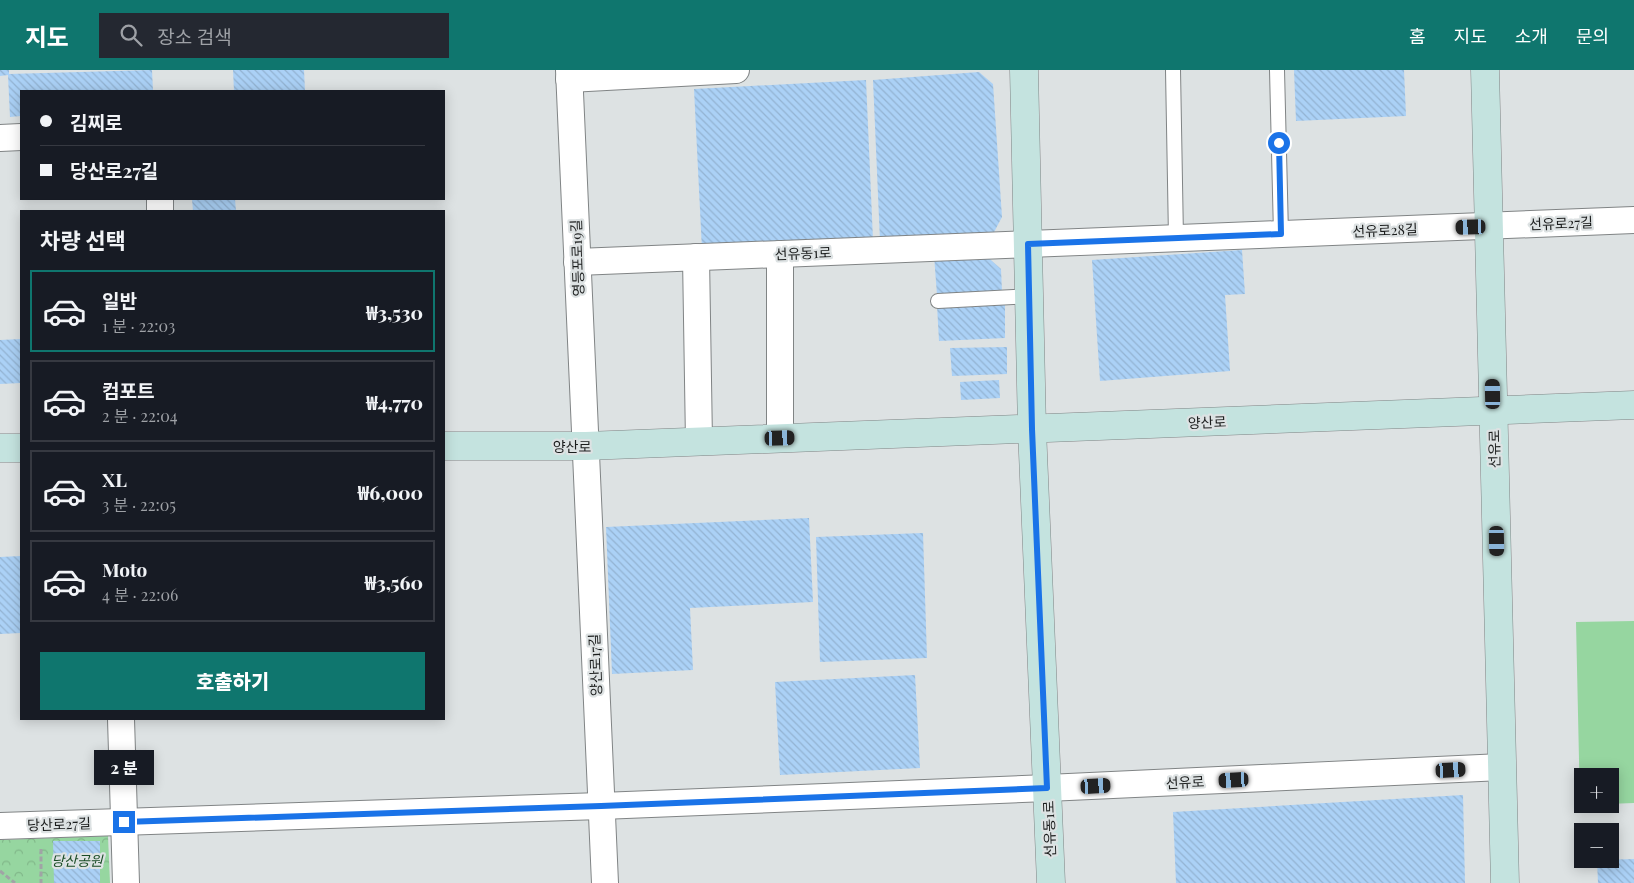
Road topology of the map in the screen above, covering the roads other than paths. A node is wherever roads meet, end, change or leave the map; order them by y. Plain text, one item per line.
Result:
1 (736, 70) edge
2 (1024, 70) edge
3 (1173, 70) edge
4 (1277, 70) edge
5 (1485, 70) edge
6 (569, 74) edge
7 (20, 137) edge
8 (0, 138) edge
9 (1634, 220) edge
10 (1489, 226) junction
11 (1281, 234) junction
12 (1176, 238) junction
13 (1028, 244) junction
14 (780, 254) junction
15 (696, 257) junction
16 (578, 262) junction
17 (1030, 296) junction
18 (938, 301) dead end
19 (1634, 405) edge
20 (1493, 410) junction
21 (1032, 429) junction
22 (780, 438) junction
23 (699, 442) junction
24 (445, 446) edge
25 (586, 446) junction
26 (0, 448) edge
27 (20, 448) edge
28 (121, 720) edge
29 (1502, 767) junction
30 (1047, 788) junction
31 (601, 806) junction
32 (124, 822) junction
33 (0, 826) edge
34 (126, 883) edge
35 (605, 883) edge
36 (1051, 883) edge
37 (1506, 883) edge

1 - 6 street
2 - 13 street, 선유동1로
3 - 12 lane
4 - 11 lane
5 - 10 street, 선유로
6 - 16 street, 영등포로19길
7 - 8 street
9 - 10 street, 선유로27길
10 - 11 street, 선유로28길
10 - 20 street, 선유로
11 - 12 street, 선유로28길
12 - 13 street, 선유로28길
13 - 14 street, 선유동1로
13 - 17 street, 선유동1로
14 - 15 street, 선유동1로
14 - 22 street
15 - 16 street, 선유동1로
15 - 23 street
16 - 25 street, 영등포로19길
17 - 18 lane
17 - 21 street, 선유동1로
19 - 20 street, 양산로
20 - 21 street, 양산로
20 - 29 street, 선유로
21 - 22 street, 양산로
21 - 30 street, 선유동1로
22 - 23 street, 양산로
23 - 25 street, 양산로
24 - 25 street, 양산로
25 - 31 street, 양산로17길
26 - 27 street
28 - 32 street
29 - 30 street, 선유로
29 - 37 street, 선유로
30 - 31 street, 당산로27길
30 - 36 street, 선유동1로
31 - 32 street, 당산로27길
31 - 35 street, 양산로17길
32 - 33 street, 당산로27길
32 - 34 street

